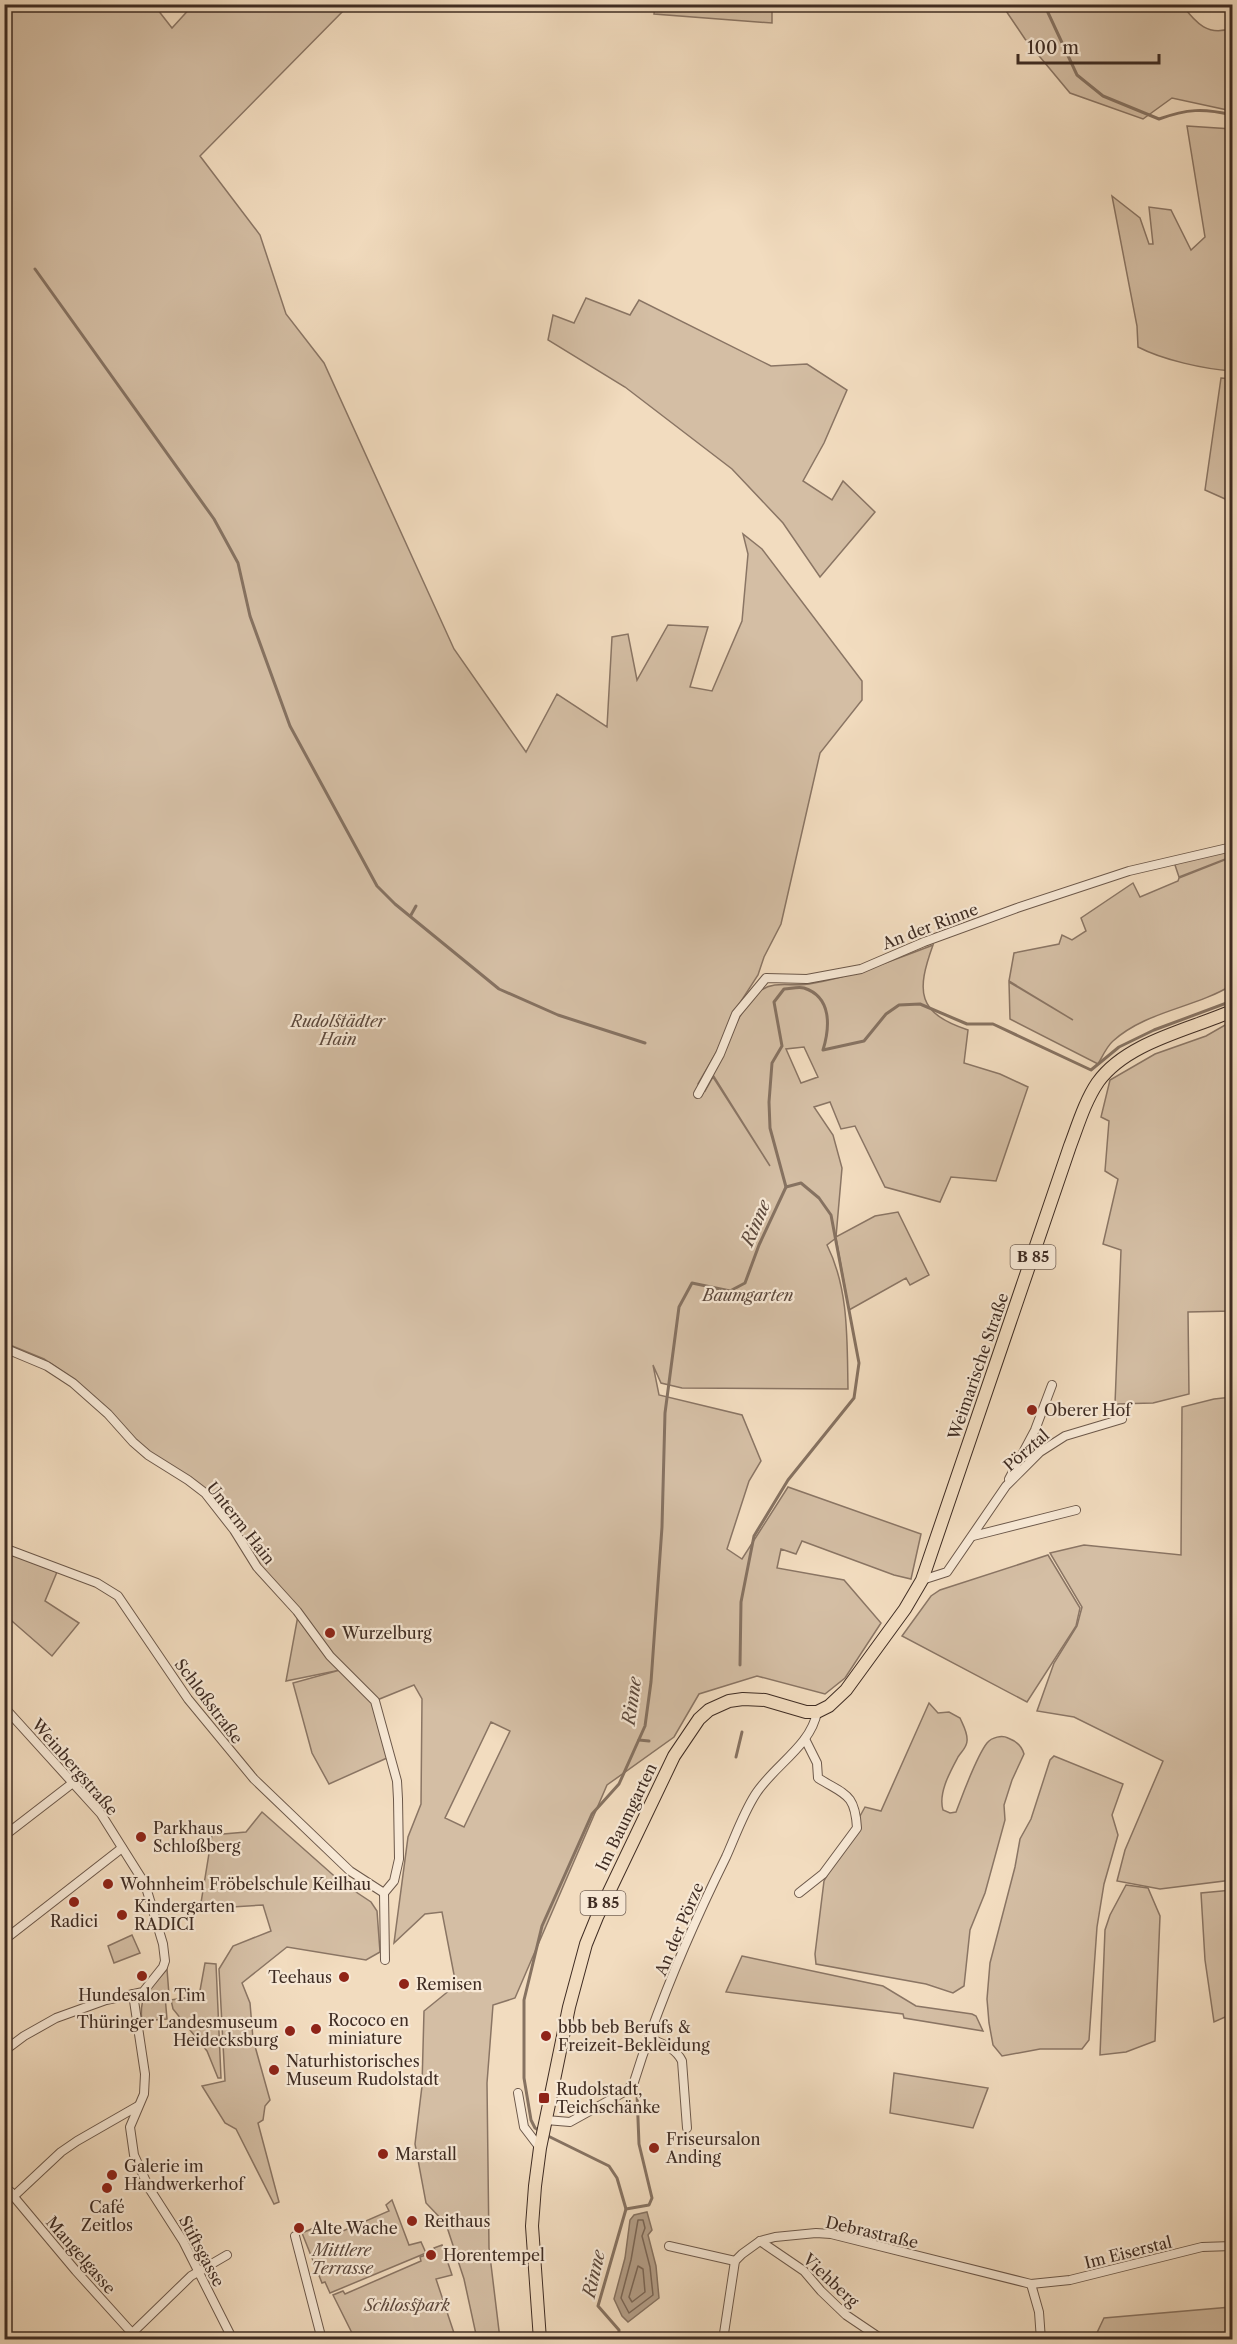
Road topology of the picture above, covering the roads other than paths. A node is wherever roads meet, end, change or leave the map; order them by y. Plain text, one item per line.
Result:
1 (1233, 847) edge
2 (1233, 1011) edge
3 (699, 1094) dead end
4 (4, 1348) edge
5 (1052, 1386) dead end
6 (1122, 1419) dead end
7 (1006, 1486) junction
8 (1076, 1510) dead end
9 (973, 1536) junction
10 (4, 1548) edge
11 (922, 1580) junction
12 (4, 1707) edge
13 (817, 1712) junction
14 (805, 1739) junction
15 (74, 1782) junction
16 (4, 1836) edge
17 (122, 1848) junction
18 (384, 1893) junction
19 (799, 1893) dead end
20 (4, 1940) edge
21 (385, 1960) dead end
22 (133, 1994) junction
23 (649, 2038) junction
24 (4, 2051) edge
25 (518, 2093) dead end
26 (138, 2106) junction
27 (546, 2122) junction
28 (687, 2128) dead end
29 (541, 2144) junction
30 (4, 2185) edge
31 (13, 2194) junction
32 (4, 2200) edge
33 (295, 2236) dead end
34 (760, 2241) junction
35 (669, 2246) dead end
36 (1233, 2246) edge
37 (227, 2255) dead end
38 (735, 2261) junction
39 (198, 2271) junction
40 (1030, 2284) junction
41 (128, 2336) edge
42 (233, 2340) edge
43 (322, 2340) edge
44 (540, 2340) edge
45 (723, 2340) edge
46 (883, 2340) edge
47 (1041, 2340) edge

1 - 3 street, An der Rinne
2 - 11 main road, Weimarische Straße / B 85
4 - 18 street, Unterm Hain
5 - 7 street
6 - 7 street, Pörztal
7 - 9 street, Pörztal
8 - 9 street
9 - 11 street, Pörztal
10 - 18 street, Schloßstraße
11 - 13 main road, Weimarische Straße / B 85
12 - 15 street, Weinbergstraße
13 - 14 street, An der Pörze
13 - 27 main road, Im Baumgarten / B 85
14 - 19 street
14 - 23 street, An der Pörze
15 - 16 street
15 - 17 street, Weinbergstraße
17 - 20 street
17 - 22 street
18 - 21 street
22 - 24 street
22 - 26 street, Stiftsgasse
23 - 27 street, An der Pörze
23 - 28 street
25 - 29 street
26 - 31 street
26 - 39 street, Stiftsgasse
27 - 29 main road, B 85
29 - 44 main road, B 85
30 - 31 street, Mangelgasse
31 - 32 street
31 - 41 street, Mangelgasse
33 - 43 street
34 - 38 street, Debrastraße
34 - 40 street, Debrastraße
34 - 46 street, Viehberg
35 - 38 street
36 - 40 street, Im Eiserstal
37 - 39 street
38 - 45 street
39 - 41 street
39 - 42 street, Stiftsgasse
40 - 47 street

